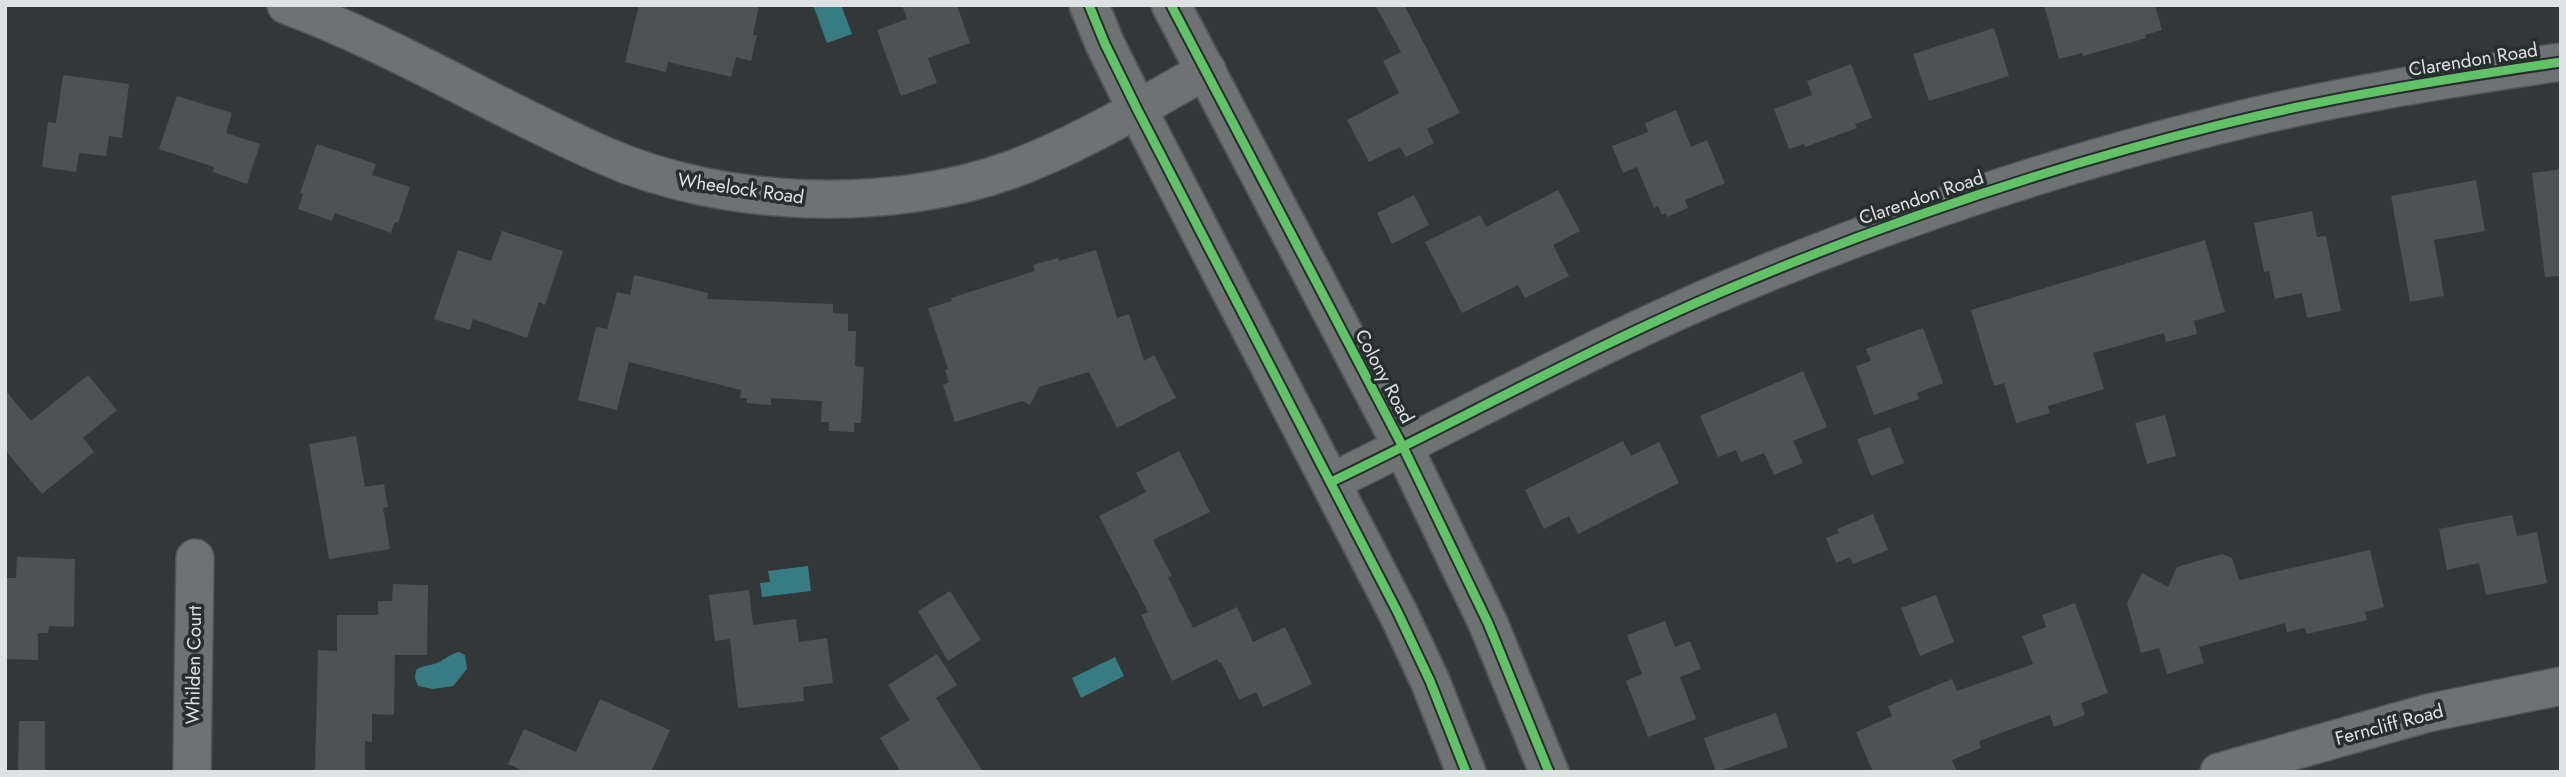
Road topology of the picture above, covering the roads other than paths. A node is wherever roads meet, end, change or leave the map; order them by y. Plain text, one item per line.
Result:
1 (286, 5) edge
2 (1089, 5) edge
3 (1171, 5) edge
4 (2561, 62) edge
5 (1206, 70) junction
6 (1137, 108) junction
7 (1403, 447) junction
8 (1331, 482) junction
9 (195, 558) dead end
10 (2561, 686) edge
11 (192, 772) edge
12 (1466, 772) edge
13 (1549, 772) edge
14 (2219, 772) edge

1 - 6 street, Wheelock Road
2 - 6 street
3 - 5 street, Colony Road
4 - 7 street, Clarendon Road
5 - 6 street, Wheelock Road
5 - 7 street, Colony Road
6 - 8 street
7 - 8 street, Clarendon Road
7 - 13 street, Colony Road
8 - 12 street
9 - 11 street, Whilden Court
10 - 14 street, Ferncliff Road

